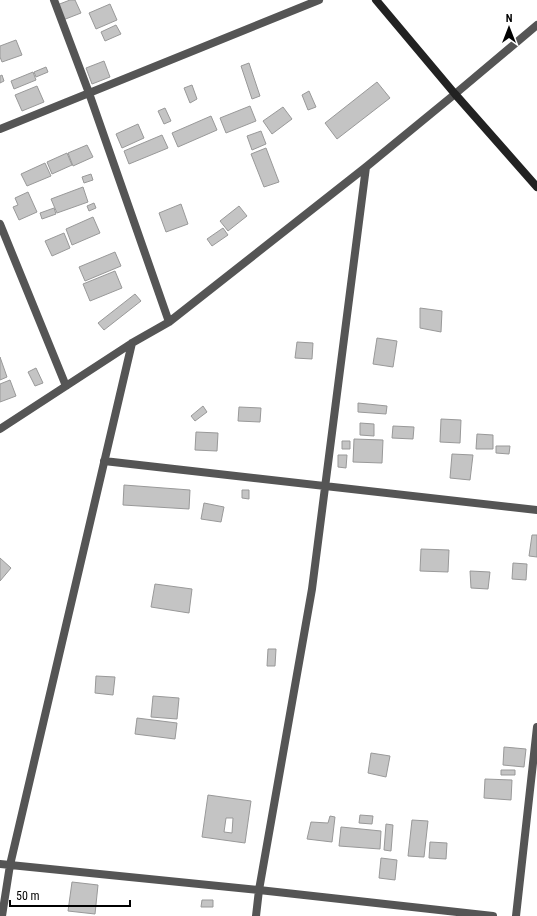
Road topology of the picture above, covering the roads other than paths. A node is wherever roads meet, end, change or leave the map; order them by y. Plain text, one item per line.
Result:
1 (54, 0) edge
2 (319, 0) edge
3 (376, 0) edge
4 (537, 25) edge
5 (89, 93) junction
6 (455, 94) junction
7 (0, 129) edge
8 (366, 167) junction
9 (537, 187) edge
10 (0, 224) edge
11 (169, 322) junction
12 (132, 343) junction
13 (66, 386) junction
14 (12, 421) junction
15 (0, 425) edge
16 (0, 429) edge
17 (104, 461) junction
18 (325, 486) junction
19 (537, 510) edge
20 (537, 727) edge
21 (0, 864) edge
22 (10, 865) junction
23 (259, 890) junction
24 (2, 916) edge
25 (256, 916) edge
26 (493, 916) edge
27 (516, 916) edge

1 - 5 street
2 - 5 street
3 - 6 street
4 - 6 street
5 - 7 street
5 - 11 street
6 - 8 street
6 - 9 street
8 - 11 street
8 - 18 street
10 - 13 street
11 - 12 street
12 - 13 street
12 - 17 street
13 - 14 street
14 - 15 street
14 - 16 street
17 - 18 street
17 - 22 street
18 - 19 street
18 - 23 street
20 - 27 street
21 - 22 street
22 - 23 street
22 - 24 street
23 - 25 street
23 - 26 street

